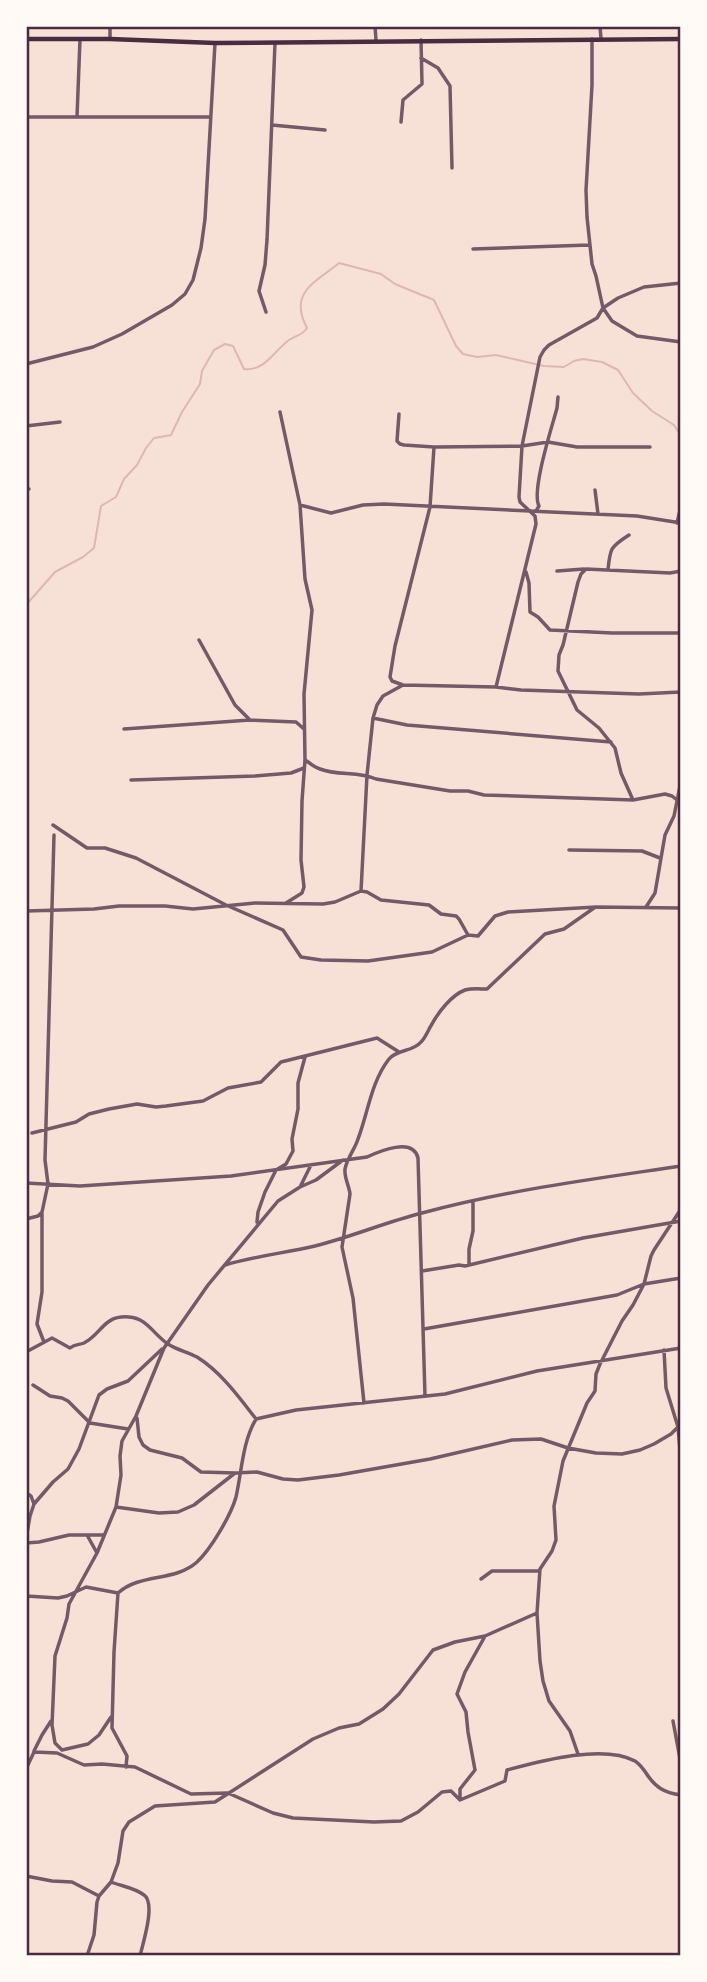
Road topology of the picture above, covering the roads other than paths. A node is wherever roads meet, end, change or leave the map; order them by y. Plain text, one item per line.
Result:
1 (110, 26) edge
2 (375, 26) edge
3 (600, 26) edge
4 (26, 39) edge
5 (80, 39) junction
6 (110, 39) junction
7 (592, 39) junction
8 (601, 39) junction
9 (681, 39) edge
10 (376, 40) junction
11 (421, 40) junction
12 (275, 41) junction
13 (215, 43) junction
14 (421, 58) junction
15 (26, 117) edge
16 (78, 117) junction
17 (210, 117) junction
18 (401, 122) dead end
19 (272, 125) junction
20 (325, 130) dead end
21 (452, 168) dead end
22 (589, 245) junction
23 (473, 249) dead end
24 (681, 283) edge
25 (603, 308) junction
26 (266, 312) dead end
27 (681, 342) edge
28 (26, 364) edge
29 (558, 397) dead end
30 (281, 412) dead end
31 (399, 414) dead end
32 (60, 422) dead end
33 (26, 426) edge
34 (548, 442) junction
35 (522, 446) junction
36 (434, 447) junction
37 (650, 447) dead end
38 (595, 490) dead end
39 (300, 505) junction
40 (681, 506) edge
41 (430, 507) junction
42 (534, 511) junction
43 (598, 514) junction
44 (679, 523) edge
45 (629, 535) dead end
46 (586, 569) junction
47 (525, 570) junction
48 (608, 570) junction
49 (557, 571) dead end
50 (681, 571) edge
51 (567, 630) junction
52 (681, 633) edge
53 (199, 640) dead end
54 (402, 684) junction
55 (496, 687) junction
56 (568, 692) junction
57 (681, 692) edge
58 (373, 718) junction
59 (250, 720) junction
60 (124, 729) dead end
61 (304, 729) junction
62 (611, 742) junction
63 (305, 760) junction
64 (304, 768) junction
65 (367, 775) junction
66 (131, 780) dead end
67 (681, 780) edge
68 (633, 800) junction
69 (677, 800) junction
70 (53, 825) dead end
71 (54, 835) dead end
72 (569, 850) dead end
73 (660, 858) junction
74 (361, 891) junction
75 (286, 903) junction
76 (226, 905) junction
77 (596, 907) junction
78 (646, 907) junction
79 (681, 908) edge
80 (51, 910) junction
81 (26, 911) edge
82 (468, 935) junction
83 (399, 1052) junction
84 (305, 1057) junction
85 (46, 1130) junction
86 (32, 1133) dead end
87 (343, 1160) junction
88 (349, 1160) junction
89 (311, 1165) junction
90 (681, 1166) edge
91 (276, 1170) junction
92 (26, 1183) edge
93 (48, 1184) junction
94 (300, 1187) junction
95 (472, 1201) junction
96 (681, 1209) edge
97 (43, 1212) junction
98 (420, 1213) junction
99 (26, 1219) edge
100 (681, 1221) edge
101 (671, 1223) junction
102 (257, 1224) junction
103 (343, 1238) junction
104 (469, 1264) junction
105 (223, 1265) junction
106 (422, 1271) junction
107 (681, 1278) edge
108 (644, 1284) junction
109 (424, 1328) junction
110 (44, 1342) junction
111 (165, 1346) junction
112 (681, 1348) edge
113 (664, 1350) junction
114 (26, 1352) edge
115 (602, 1360) junction
116 (33, 1385) dead end
117 (425, 1396) junction
118 (365, 1403) junction
119 (136, 1416) junction
120 (256, 1419) junction
121 (90, 1423) junction
122 (680, 1426) edge
123 (128, 1429) junction
124 (568, 1448) junction
125 (681, 1460) edge
126 (237, 1474) junction
127 (26, 1493) edge
128 (34, 1504) junction
129 (116, 1507) junction
130 (87, 1535) junction
131 (104, 1535) junction
132 (26, 1541) edge
133 (97, 1553) junction
134 (540, 1571) junction
135 (481, 1579) dead end
136 (77, 1590) junction
137 (118, 1593) junction
138 (26, 1596) edge
139 (537, 1613) junction
140 (485, 1636) junction
141 (112, 1716) junction
142 (52, 1720) junction
143 (673, 1721) dead end
144 (60, 1751) junction
145 (34, 1752) junction
146 (579, 1755) junction
147 (681, 1765) edge
148 (126, 1767) junction
149 (26, 1769) edge
150 (228, 1793) junction
151 (681, 1795) edge
152 (460, 1800) junction
153 (26, 1877) edge
154 (111, 1882) junction
155 (99, 1896) junction
156 (87, 1956) edge
157 (141, 1956) edge

1 - 6 street
2 - 10 street
3 - 8 street
4 - 5 main road
5 - 6 main road
5 - 16 street
6 - 13 main road
7 - 8 main road
7 - 11 main road
7 - 22 street
8 - 9 main road
10 - 11 main road
10 - 12 main road
11 - 14 street
12 - 13 main road
12 - 19 street
13 - 17 street
14 - 18 street
14 - 21 street
15 - 16 street
16 - 17 street
17 - 28 street
19 - 20 street
19 - 26 street
22 - 23 street
22 - 25 street
24 - 25 street
25 - 27 street
25 - 35 street
29 - 34 street
30 - 39 street
31 - 36 street
32 - 33 street
34 - 35 street
34 - 37 street
34 - 42 street
35 - 36 street
35 - 42 street
36 - 41 street
38 - 43 street
39 - 41 street
39 - 61 street
40 - 44 street
41 - 42 street
41 - 54 street
42 - 43 street
42 - 47 street
43 - 44 street
45 - 48 street
46 - 48 street
46 - 49 street
46 - 51 street
47 - 51 street
47 - 55 street
48 - 50 street
51 - 52 street
51 - 56 street
53 - 59 street
54 - 55 street
54 - 58 street
55 - 56 street
56 - 57 street
56 - 62 street
58 - 62 street
58 - 65 street
59 - 60 street
59 - 61 street
61 - 63 street
62 - 68 street
63 - 64 street
63 - 65 street
64 - 66 street
64 - 75 street
65 - 68 street
65 - 74 street
67 - 69 street
68 - 69 street
69 - 73 street
70 - 76 street
71 - 80 street
72 - 73 street
73 - 78 street
74 - 75 street
74 - 82 street
75 - 76 street
76 - 80 street
76 - 82 street
77 - 78 street
77 - 82 street
77 - 83 street
78 - 79 street
80 - 81 street
80 - 85 street
83 - 84 street
83 - 88 street
84 - 85 street
84 - 91 street
85 - 86 street
85 - 93 street
87 - 88 street
87 - 89 street
87 - 94 street
88 - 98 street
88 - 103 street
89 - 91 street
89 - 94 street
90 - 95 street
91 - 93 street
91 - 102 street
92 - 93 street
93 - 97 street
94 - 102 street
95 - 98 street
95 - 104 street
96 - 101 street
97 - 99 street
97 - 110 street
98 - 103 street
98 - 106 street
100 - 101 street
101 - 104 street
101 - 108 street
102 - 105 street
103 - 105 street
103 - 118 street
104 - 106 street
105 - 111 street
106 - 109 street
107 - 108 street
108 - 109 street
108 - 115 street
109 - 117 street
110 - 111 street
110 - 114 street
111 - 119 street
111 - 120 street
111 - 121 street
112 - 113 street
113 - 115 street
113 - 122 street
115 - 117 street
115 - 124 street
116 - 121 street
117 - 118 street
118 - 120 street
119 - 123 street
119 - 126 street
120 - 126 street
121 - 123 street
121 - 128 street
122 - 124 street
122 - 125 street
123 - 129 street
124 - 126 street
124 - 134 street
126 - 129 street
126 - 137 street
127 - 128 street
128 - 132 street
129 - 131 street
130 - 131 street
130 - 132 street
130 - 133 street
131 - 133 street
133 - 136 street
134 - 135 street
134 - 139 street
136 - 137 street
136 - 138 street
136 - 142 street
137 - 141 street
139 - 140 street
139 - 146 street
140 - 150 street
140 - 152 street
141 - 144 street
141 - 148 street
142 - 144 street
142 - 145 street
143 - 147 street
144 - 145 street
144 - 148 street
145 - 149 street
146 - 151 street
146 - 152 street
148 - 150 street
150 - 152 street
150 - 154 street
153 - 155 street
154 - 155 street
154 - 157 street
155 - 156 street

